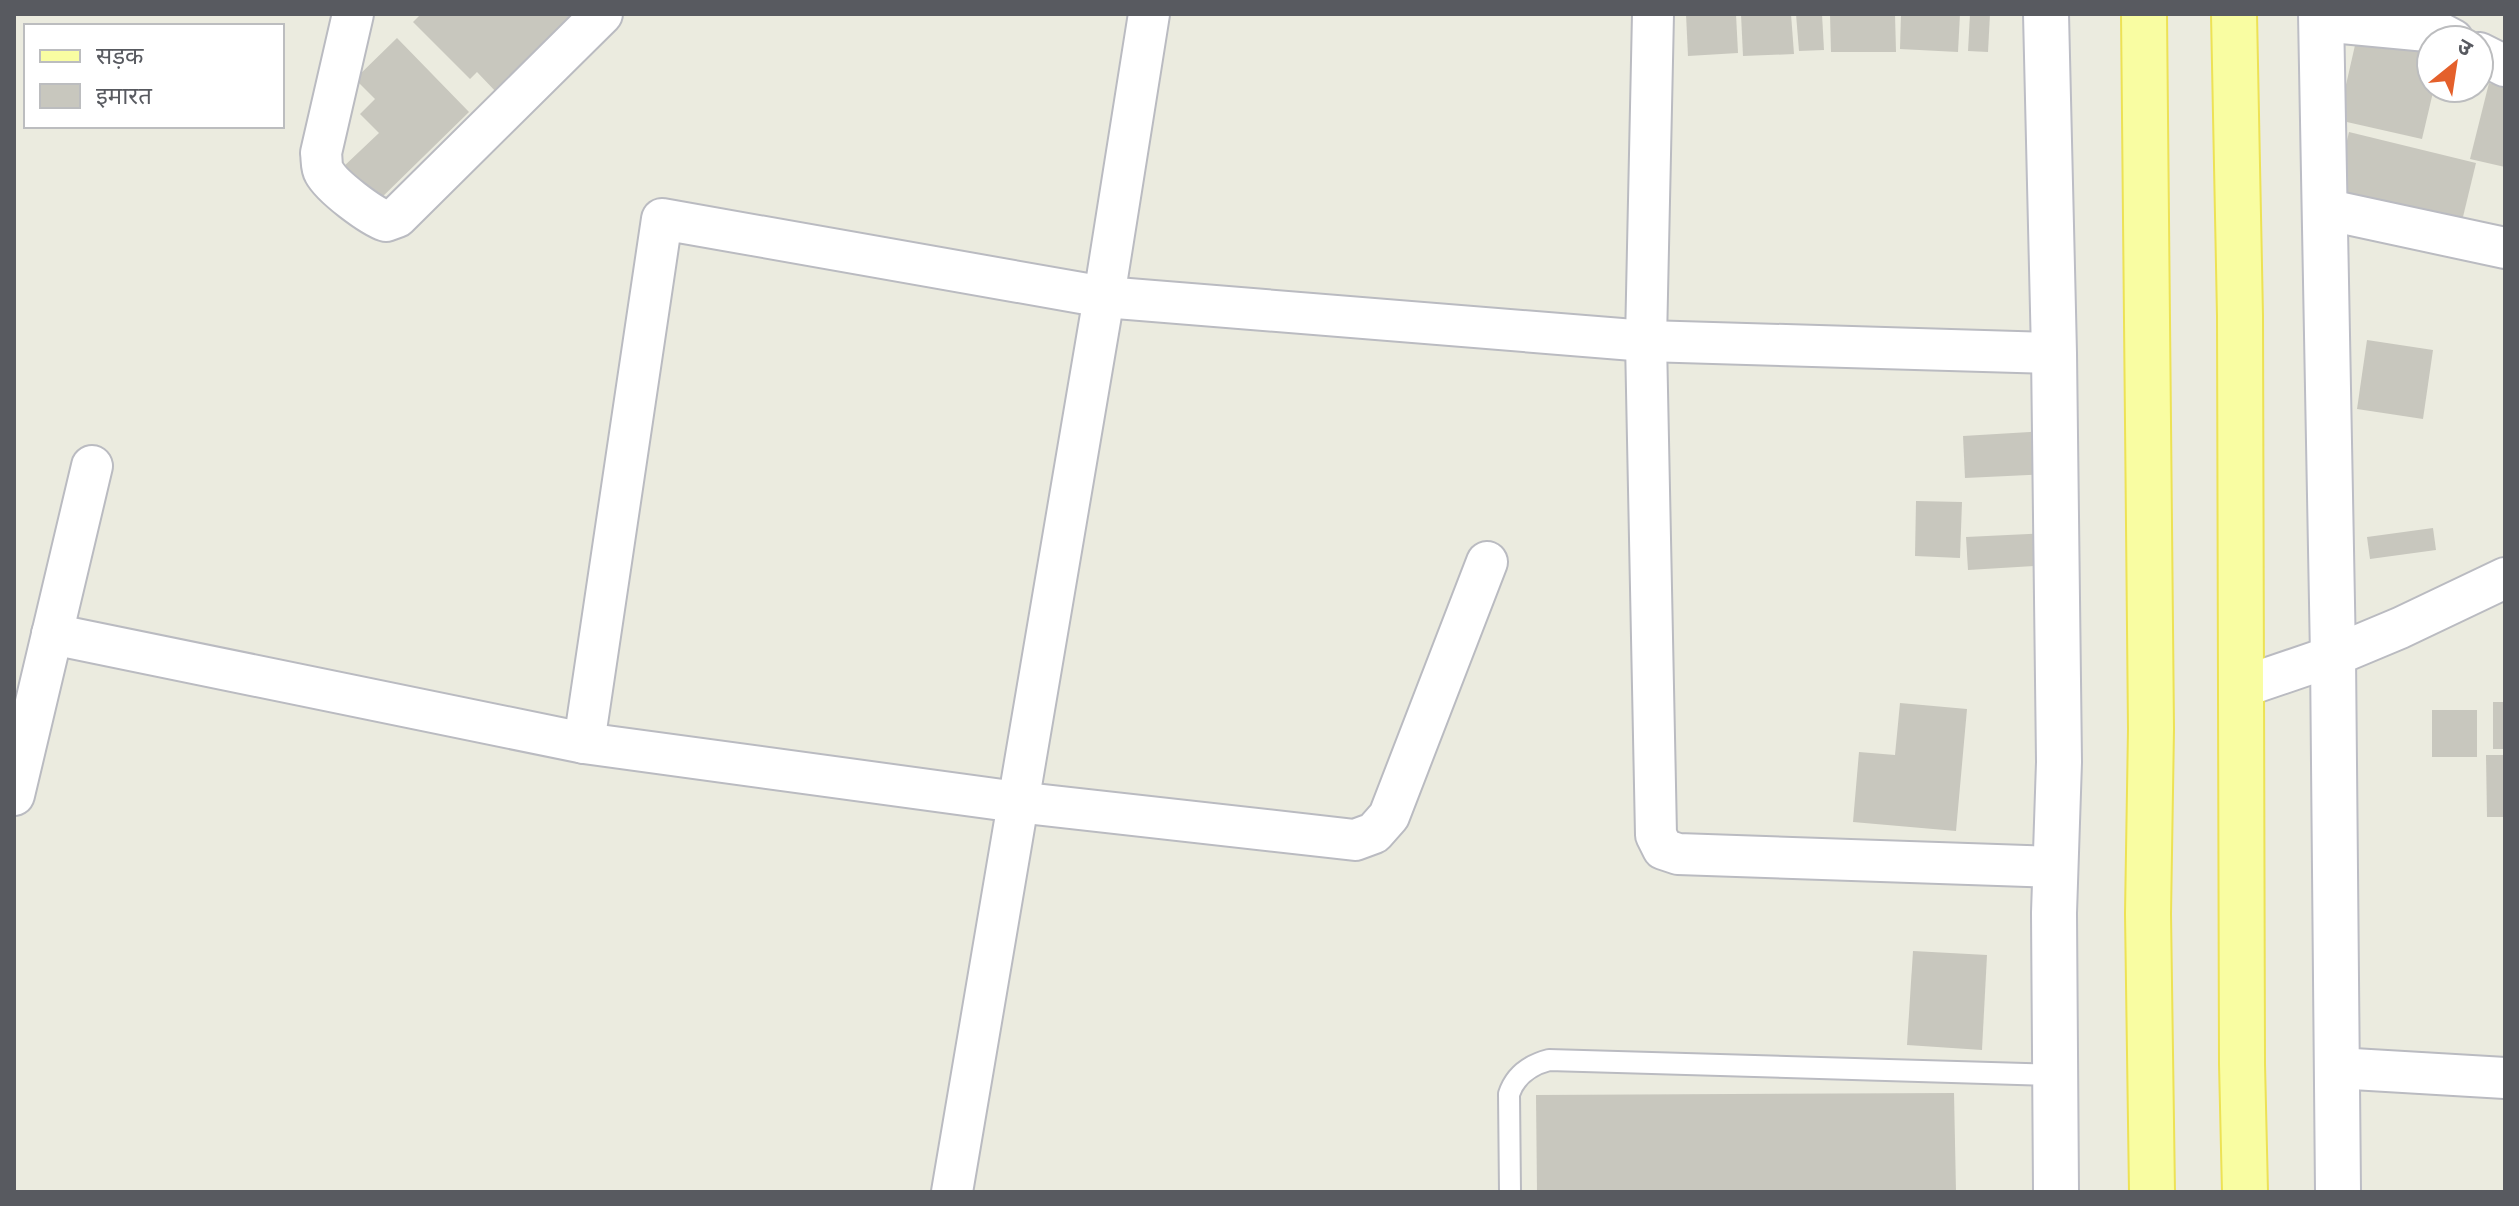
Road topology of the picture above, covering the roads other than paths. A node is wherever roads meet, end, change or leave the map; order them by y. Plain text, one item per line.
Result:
1 (353, 14) edge
2 (602, 14) edge
3 (1149, 14) edge
4 (1653, 14) edge
5 (2046, 14) edge
6 (2144, 14) edge
7 (2234, 14) edge
8 (2321, 17) edge
9 (2415, 29) edge
10 (2324, 209) junction
11 (2505, 248) edge
12 (1104, 297) junction
13 (1646, 341) junction
14 (2054, 353) junction
15 (92, 466) dead end
16 (1487, 562) dead end
17 (2505, 578) edge
18 (52, 634) junction
19 (2333, 656) junction
20 (2242, 687) junction
21 (584, 743) junction
22 (14, 795) edge
23 (1017, 802) junction
24 (2056, 867) junction
25 (2336, 1068) junction
26 (2055, 1075) junction
27 (2505, 1078) edge
28 (952, 1192) edge
29 (1510, 1192) edge
30 (2056, 1192) edge
31 (2152, 1192) edge
32 (2245, 1192) edge
33 (2338, 1192) edge

1 - 2 street
3 - 12 street
4 - 13 street
5 - 14 street
6 - 31 main road
7 - 20 main road
8 - 9 street
8 - 10 street
10 - 11 street
10 - 19 street
12 - 13 street
12 - 21 street
12 - 23 street
13 - 14 street
13 - 24 street
14 - 24 street
15 - 18 street
16 - 23 street
17 - 19 street
18 - 21 street
18 - 22 street
19 - 20 street
19 - 25 street
20 - 32 main road
21 - 23 street
23 - 28 street
24 - 26 street
25 - 27 street
25 - 33 street
26 - 29 lane
26 - 30 street

